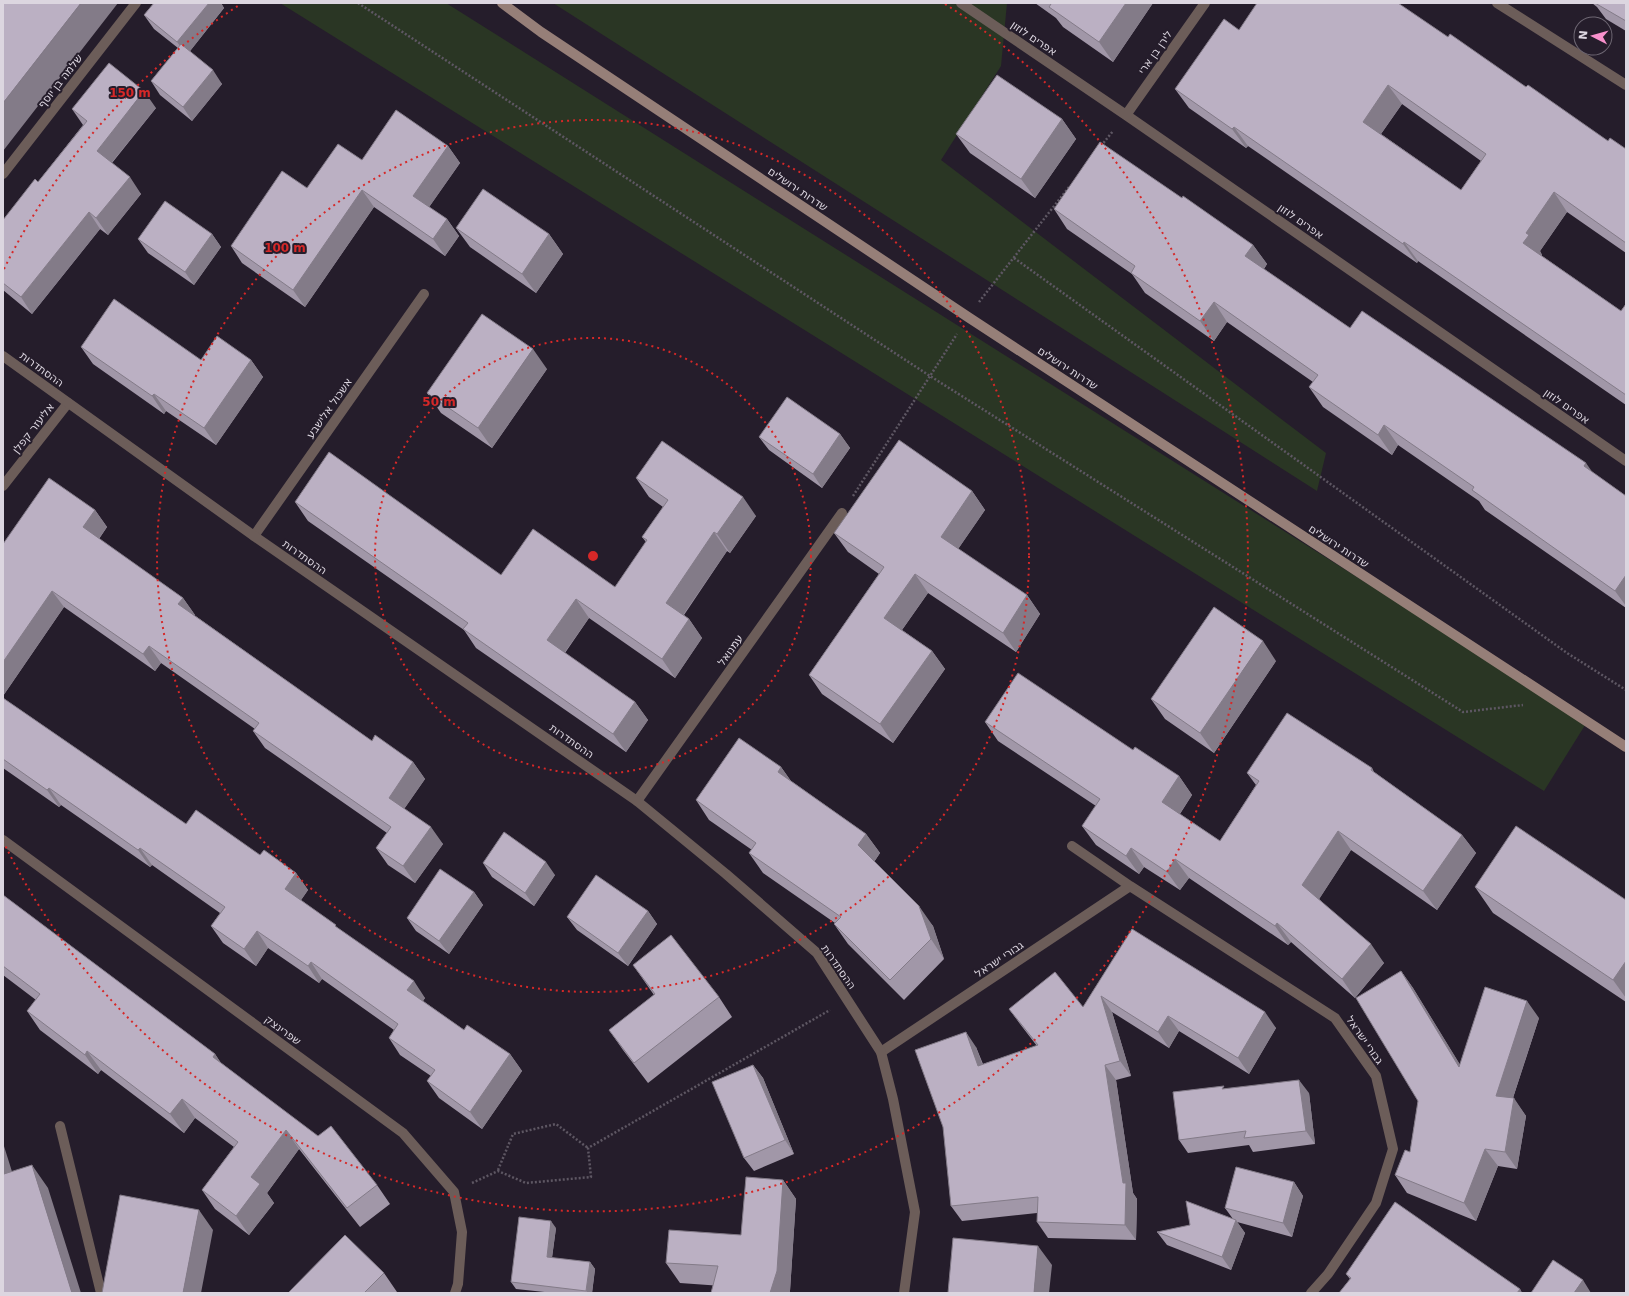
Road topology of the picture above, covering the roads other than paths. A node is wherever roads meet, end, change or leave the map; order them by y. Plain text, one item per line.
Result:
1 (136, 3) edge
2 (502, 3) edge
3 (961, 3) edge
4 (1205, 3) edge
5 (1497, 3) edge
6 (1626, 85) edge
7 (1126, 115) junction
8 (3, 174) edge
9 (424, 294) dead end
10 (3, 356) edge
11 (68, 403) junction
12 (1626, 462) edge
13 (3, 486) edge
14 (842, 512) dead end
15 (254, 536) junction
16 (1626, 747) edge
17 (637, 801) junction
18 (3, 840) edge
19 (1072, 846) dead end
20 (1130, 886) junction
21 (881, 1052) junction
22 (60, 1126) dead end
23 (101, 1293) edge
24 (455, 1293) edge
25 (904, 1293) edge
26 (1311, 1293) edge

1 - 8 street, שלמה בן יוסף
2 - 16 main road, שדרות ירושלים
3 - 7 street, אפרים לוזון
4 - 7 street, לירן בן ארי
5 - 6 street
7 - 12 street, אפרים לוזון
9 - 15 street, אשכול אלישבע
10 - 11 street, ההסתדרות
11 - 13 street, אליעזר קפלן
11 - 15 street, ההסתדרות
14 - 17 street, עמנואל
15 - 17 street, ההסתדרות
17 - 21 street, ההסתדרות
18 - 24 street, שפרינצק
19 - 20 street, גבורי ישראל
20 - 21 street, גבורי ישראל
20 - 26 street, גבורי ישראל
21 - 25 street, ההסתדרות
22 - 23 street

